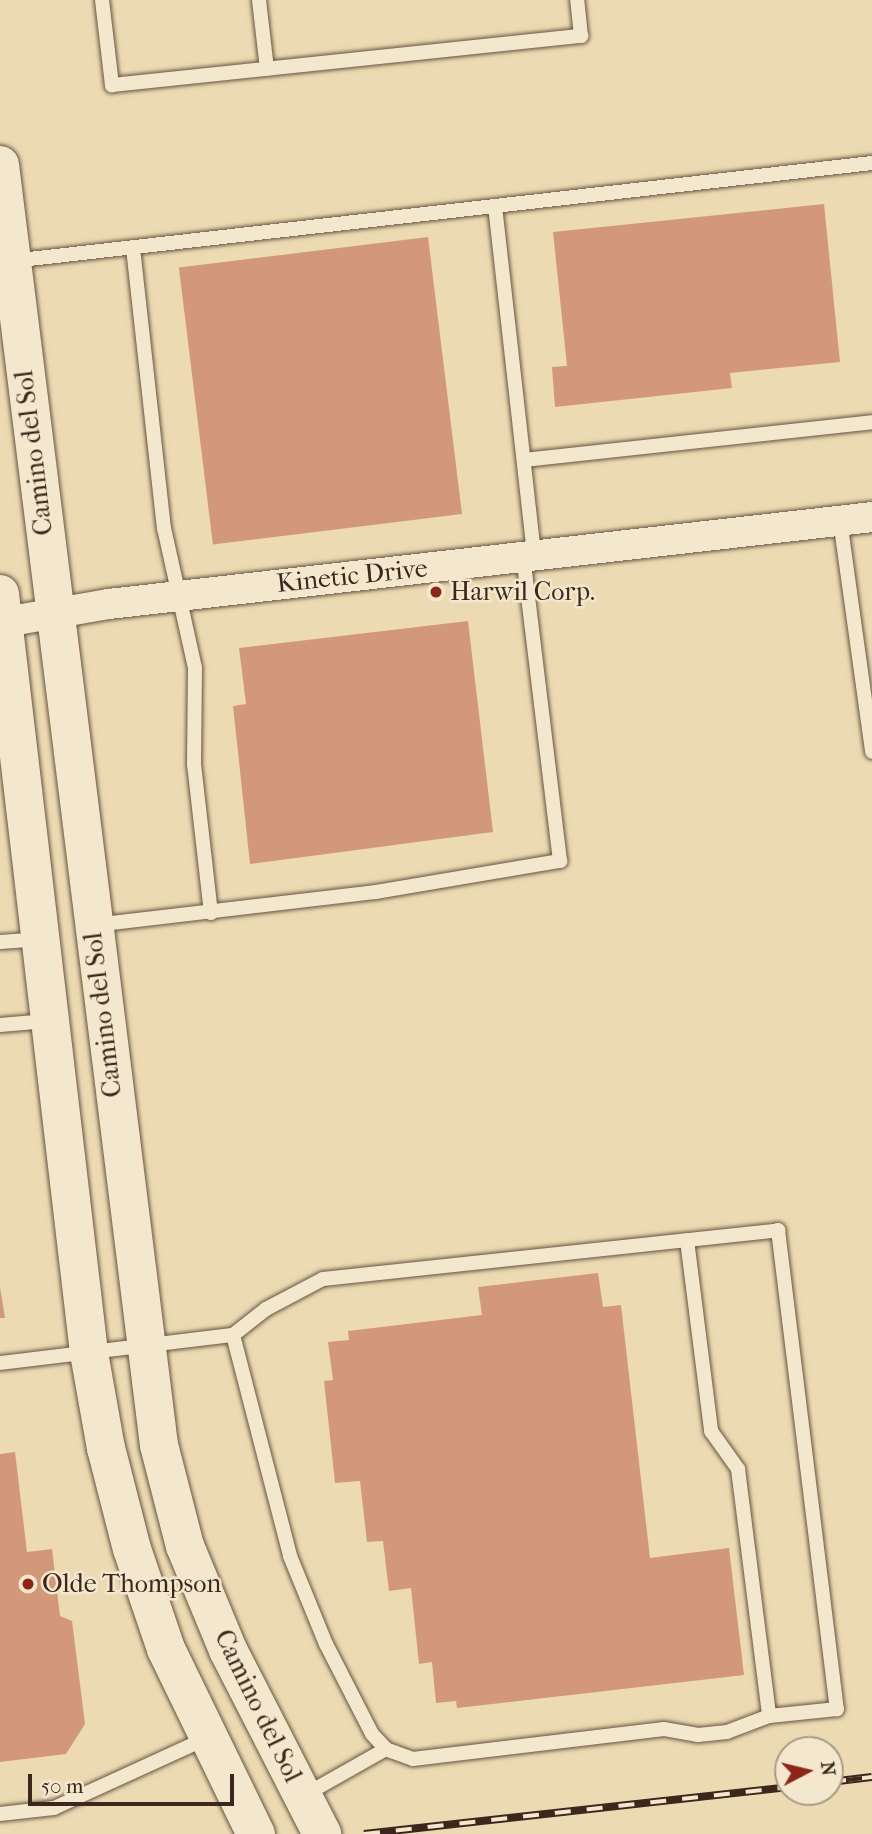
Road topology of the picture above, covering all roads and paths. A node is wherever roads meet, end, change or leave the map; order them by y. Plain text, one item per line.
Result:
1 (102, 0) edge
2 (260, 0) edge
3 (577, 0) edge
4 (267, 69) junction
5 (872, 163) edge
6 (0, 165) edge
7 (495, 206) junction
8 (133, 247) junction
9 (11, 261) junction
10 (872, 422) edge
11 (524, 460) junction
12 (872, 517) edge
13 (840, 520) junction
14 (529, 556) junction
15 (180, 596) junction
16 (1, 613) edge
17 (54, 616) junction
18 (872, 752) edge
19 (211, 913) junction
20 (92, 925) junction
21 (40, 939) junction
22 (0, 942) edge
23 (52, 1021) junction
24 (0, 1025) edge
25 (687, 1240) junction
26 (233, 1335) junction
27 (143, 1350) junction
28 (89, 1353) junction
29 (0, 1363) edge
30 (769, 1716) junction
31 (207, 1738) junction
32 (386, 1749) junction
33 (303, 1796) junction
34 (0, 1814) edge
35 (257, 1834) edge
36 (321, 1834) edge

1 - 4 lane
2 - 4 lane
3 - 4 lane
5 - 7 lane
6 - 9 street, Camino del Sol
7 - 8 lane
7 - 11 lane
8 - 9 lane
8 - 15 lane
9 - 17 street, Camino del Sol
10 - 11 lane
11 - 14 lane
12 - 13 street, Kinetic Drive
13 - 14 street, Kinetic Drive
13 - 18 lane
14 - 15 street, Kinetic Drive
14 - 19 lane
15 - 17 street, Kinetic Drive
15 - 19 lane
16 - 17 street, Kinetic Drive
16 - 21 street, Camino del Sol
17 - 20 street, Camino del Sol
19 - 20 lane
20 - 27 street, Camino del Sol
21 - 22 lane
21 - 23 street, Camino del Sol
23 - 24 lane
23 - 28 street, Camino del Sol
25 - 26 lane
25 - 30 lane
25 - 30 lane
26 - 27 lane
26 - 32 lane
27 - 28 lane
27 - 33 street, Camino del Sol
28 - 29 lane
28 - 31 street, Camino del Sol
30 - 32 lane
31 - 34 lane
31 - 35 street, Camino del Sol
32 - 33 lane
33 - 36 street, Camino del Sol

